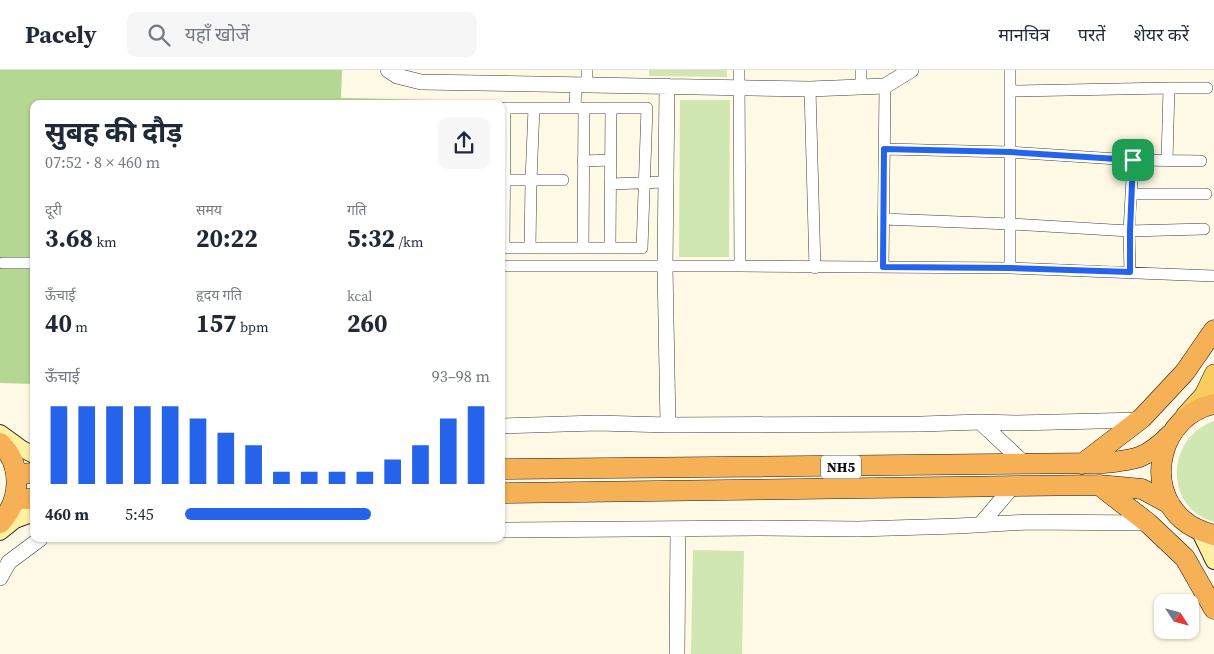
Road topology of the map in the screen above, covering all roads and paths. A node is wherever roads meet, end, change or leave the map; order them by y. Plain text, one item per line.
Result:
1 (388, 70) edge
2 (587, 70) edge
3 (739, 70) edge
4 (861, 70) edge
5 (911, 70) edge
6 (1010, 70) edge
7 (581, 86) junction
8 (667, 86) junction
9 (885, 86) junction
10 (739, 87) junction
11 (861, 87) junction
12 (1169, 88) junction
13 (1207, 88) dead end
14 (810, 89) junction
15 (1010, 91) junction
16 (534, 108) junction
17 (580, 108) junction
18 (611, 108) junction
19 (884, 149) junction
20 (1010, 152) junction
21 (611, 160) junction
22 (1133, 160) junction
23 (583, 161) junction
24 (1167, 161) junction
25 (1201, 161) dead end
26 (505, 180) joint
27 (530, 180) junction
28 (563, 180) dead end
29 (645, 182) junction
30 (666, 182) junction
31 (610, 184) junction
32 (1131, 194) junction
33 (1206, 194) dead end
34 (883, 219) junction
35 (1010, 224) junction
36 (1204, 229) dead end
37 (1130, 231) junction
38 (505, 248) edge
39 (530, 248) junction
40 (583, 248) junction
41 (610, 248) junction
42 (3, 263) dead end
43 (30, 263) edge
44 (505, 266) edge
45 (740, 266) junction
46 (665, 267) junction
47 (883, 267) junction
48 (815, 268) junction
49 (1010, 268) junction
50 (1130, 272) junction
51 (1214, 276) edge
52 (1214, 330) edge
53 (1214, 374) edge
54 (1214, 404) edge
55 (1140, 420) junction
56 (980, 422) junction
57 (505, 426) edge
58 (668, 426) junction
59 (1175, 428) junction
60 (0, 433) edge
61 (0, 443) edge
62 (30, 453) edge
63 (1082, 464) junction
64 (1026, 465) junction
65 (505, 469) edge
66 (25, 474) edge
67 (1099, 484) junction
68 (1013, 486) junction
69 (505, 493) edge
70 (24, 499) edge
71 (1170, 504) junction
72 (30, 514) edge
73 (0, 523) edge
74 (1148, 523) junction
75 (980, 526) junction
76 (678, 529) junction
77 (505, 530) edge
78 (0, 532) edge
79 (1206, 533) edge
80 (36, 542) edge
81 (1214, 561) edge
82 (0, 578) edge
83 (1214, 610) edge
84 (677, 654) edge

1 - 7 street
2 - 7 street
3 - 10 street
4 - 11 street
5 - 9 street
6 - 15 street
7 - 8 street
7 - 17 street
8 - 10 street
8 - 30 street
9 - 11 street
9 - 19 street
10 - 14 street
10 - 45 street
11 - 14 street
12 - 13 street
12 - 15 street
12 - 24 street
14 - 48 street
15 - 20 street
16 - 17 street
16 - 26 street
16 - 27 street
17 - 18 street
17 - 23 street
18 - 21 street
18 - 29 street
19 - 20 street
19 - 34 street
20 - 22 street
20 - 35 street
21 - 23 street
21 - 31 street
22 - 24 street
22 - 32 street
23 - 40 street
24 - 25 street
26 - 27 street
27 - 28 street
27 - 39 street
29 - 30 street
29 - 31 street
29 - 41 street
30 - 46 street
31 - 41 street
32 - 33 street
32 - 37 street
34 - 35 street
34 - 47 street
35 - 37 street
35 - 49 street
36 - 37 street
37 - 50 street
38 - 39 street
39 - 40 street
40 - 41 street
42 - 43 street
44 - 46 street
45 - 46 street
45 - 48 street
46 - 58 street
47 - 48 street
47 - 49 street
49 - 50 street
50 - 51 street
52 - 55 highway
53 - 59 main road
54 - 59 highway, NH5
55 - 56 street
55 - 63 highway
56 - 58 street
56 - 64 street
57 - 58 street
59 - 63 highway, NH5
59 - 71 highway, NH5
60 - 62 main road
61 - 66 highway
63 - 64 highway, NH5
64 - 65 highway, NH5
66 - 70 highway
67 - 68 highway, NH5
67 - 71 highway, NH5
67 - 74 highway
68 - 69 highway, NH5
68 - 75 street
70 - 73 highway
71 - 79 highway, NH5
72 - 78 main road
74 - 75 street
74 - 83 highway
75 - 76 street
76 - 77 street
76 - 84 street
79 - 81 main road
80 - 82 street

